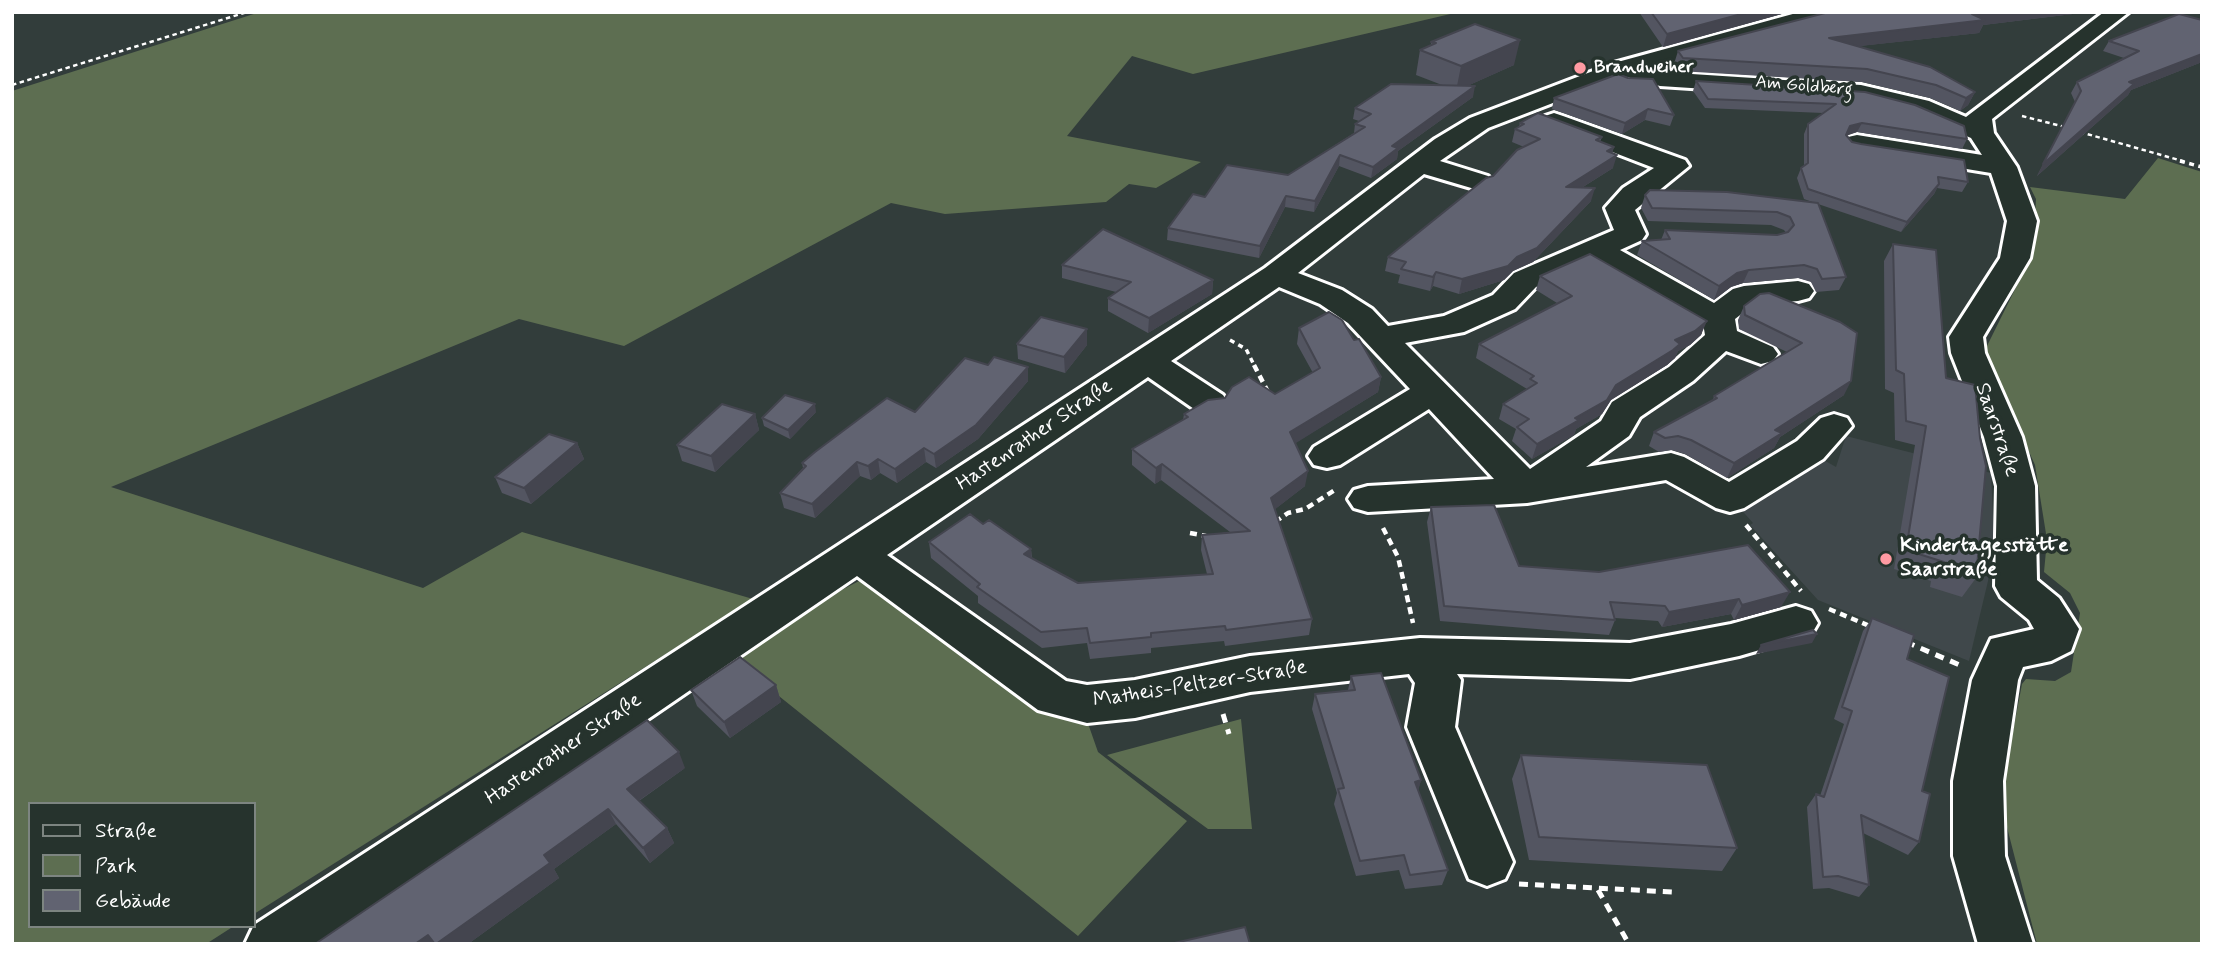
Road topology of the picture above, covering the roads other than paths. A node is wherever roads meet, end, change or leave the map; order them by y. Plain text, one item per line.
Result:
1 (1835, 12) edge
2 (2118, 12) edge
3 (1622, 68) junction
4 (1516, 107) junction
5 (1986, 120) junction
6 (1857, 143) edge
7 (1420, 164) junction
8 (2003, 167) junction
9 (1478, 183) edge
10 (1596, 249) junction
11 (1276, 275) junction
12 (1798, 290) dead end
13 (1719, 327) junction
14 (1379, 337) junction
15 (1761, 354) dead end
16 (1148, 361) junction
17 (1431, 392) junction
18 (1210, 403) edge
19 (1834, 426) dead end
20 (1327, 456) dead end
21 (1527, 490) junction
22 (1368, 499) road end
23 (857, 555) junction
24 (1802, 611) road end
25 (1420, 655) junction
26 (1487, 862) road end
27 (272, 944) edge
28 (2006, 944) edge

1 - 3 street, Hastenrather Straße
2 - 5 street
3 - 4 street, Hastenrather Straße
3 - 5 street, Am Goldberg
4 - 7 street, Hastenrather Straße
4 - 10 street
5 - 8 street, Saarstraße
6 - 8 street
7 - 9 street
7 - 11 street, Hastenrather Straße
8 - 28 street, Saarstraße
10 - 13 street
10 - 14 street
11 - 14 street
11 - 16 street, Hastenrather Straße
12 - 13 street
13 - 15 street
13 - 21 street
14 - 17 street
16 - 18 street
16 - 23 street, Hastenrather Straße
17 - 20 street
17 - 21 street
19 - 21 street
21 - 22 street
23 - 25 street, Matheis-Peltzer-Straße
23 - 27 street, Hastenrather Straße
24 - 25 street, Matheis-Peltzer-Straße
25 - 26 street

